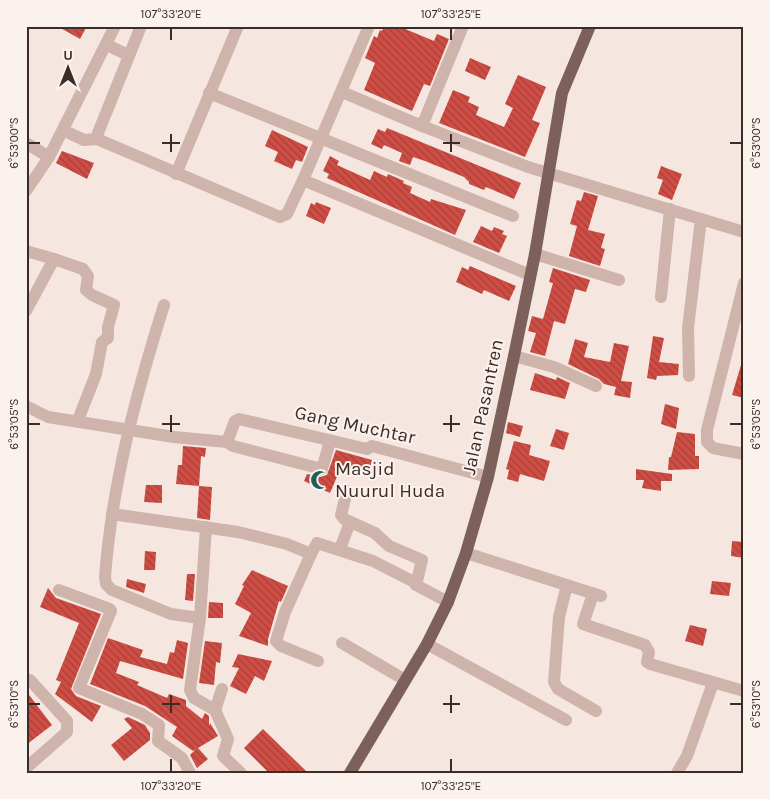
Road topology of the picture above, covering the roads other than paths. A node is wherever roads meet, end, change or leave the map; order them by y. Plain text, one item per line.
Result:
1 (115, 26) edge
2 (141, 26) edge
3 (238, 26) edge
4 (369, 26) edge
5 (463, 26) edge
6 (590, 26) edge
7 (107, 45) junction
8 (128, 55) junction
9 (342, 92) junction
10 (209, 93) junction
11 (422, 126) junction
12 (69, 133) dead end
13 (321, 138) junction
14 (97, 139) junction
15 (26, 144) edge
16 (49, 157) junction
17 (176, 174) junction
18 (547, 174) junction
19 (304, 180) junction
20 (26, 191) edge
21 (670, 209) junction
22 (512, 216) dead end
23 (701, 219) junction
24 (744, 232) edge
25 (26, 251) edge
26 (535, 254) junction
27 (54, 259) junction
28 (530, 275) junction
29 (620, 280) dead end
30 (743, 287) edge
31 (661, 297) dead end
32 (164, 305) dead end
33 (26, 310) edge
34 (514, 356) junction
35 (689, 376) dead end
36 (596, 386) dead end
37 (26, 406) edge
38 (78, 420) junction
39 (128, 430) junction
40 (330, 441) junction
41 (227, 442) junction
42 (744, 454) edge
43 (488, 477) junction
44 (347, 492) dead end
45 (112, 514) junction
46 (350, 522) junction
47 (206, 527) junction
48 (340, 549) junction
49 (466, 553) junction
50 (311, 554) junction
51 (416, 583) junction
52 (567, 585) junction
53 (59, 590) dead end
54 (448, 602) junction
55 (200, 618) junction
56 (342, 642) dead end
57 (427, 644) junction
58 (318, 661) dead end
59 (30, 680) dead end
60 (405, 680) junction
61 (713, 683) junction
62 (222, 688) dead end
63 (744, 691) edge
64 (215, 710) junction
65 (596, 711) dead end
66 (566, 720) dead end
67 (26, 768) edge
68 (190, 773) edge
69 (241, 773) edge
70 (350, 773) edge
71 (677, 773) edge

1 - 7 street
2 - 8 street
3 - 10 street
4 - 9 street
5 - 11 street
6 - 18 main road, Jalan Pasantren
7 - 8 street
7 - 16 street
8 - 14 street
9 - 11 street
9 - 13 street
10 - 13 street
10 - 17 street
11 - 18 street
12 - 14 street
13 - 19 street
13 - 22 street
14 - 17 street
15 - 16 street
16 - 20 street
17 - 19 street
18 - 21 street
18 - 26 main road, Jalan Pasantren
19 - 28 street
21 - 23 street
21 - 31 street
23 - 24 street
23 - 35 street
25 - 27 street
26 - 28 main road, Jalan Pasantren
26 - 29 street
27 - 33 street
27 - 38 street
28 - 34 main road, Jalan Pasantren
30 - 42 street
32 - 39 street
34 - 36 street
34 - 43 main road, Jalan Pasantren
37 - 38 street
38 - 39 street
39 - 41 street
39 - 45 street
40 - 41 street, Gang Muchtar
40 - 41 street
40 - 43 street, Gang Muchtar
43 - 49 main road, Jalan Pasantren
44 - 46 street
45 - 47 street
45 - 55 street
46 - 48 street
46 - 51 street
47 - 50 street
47 - 55 street
48 - 50 street
48 - 51 street
49 - 52 street
49 - 54 main road, Jalan Pasantren
50 - 58 street
51 - 54 street
52 - 61 street
52 - 65 street
53 - 68 street
54 - 57 main road, Jalan Pasantren
55 - 64 street
56 - 60 street
57 - 60 main road, Jalan Pasantren
57 - 66 street
59 - 67 street
60 - 70 main road, Jalan Pasantren
61 - 63 street
61 - 71 street
62 - 64 street
64 - 69 street

